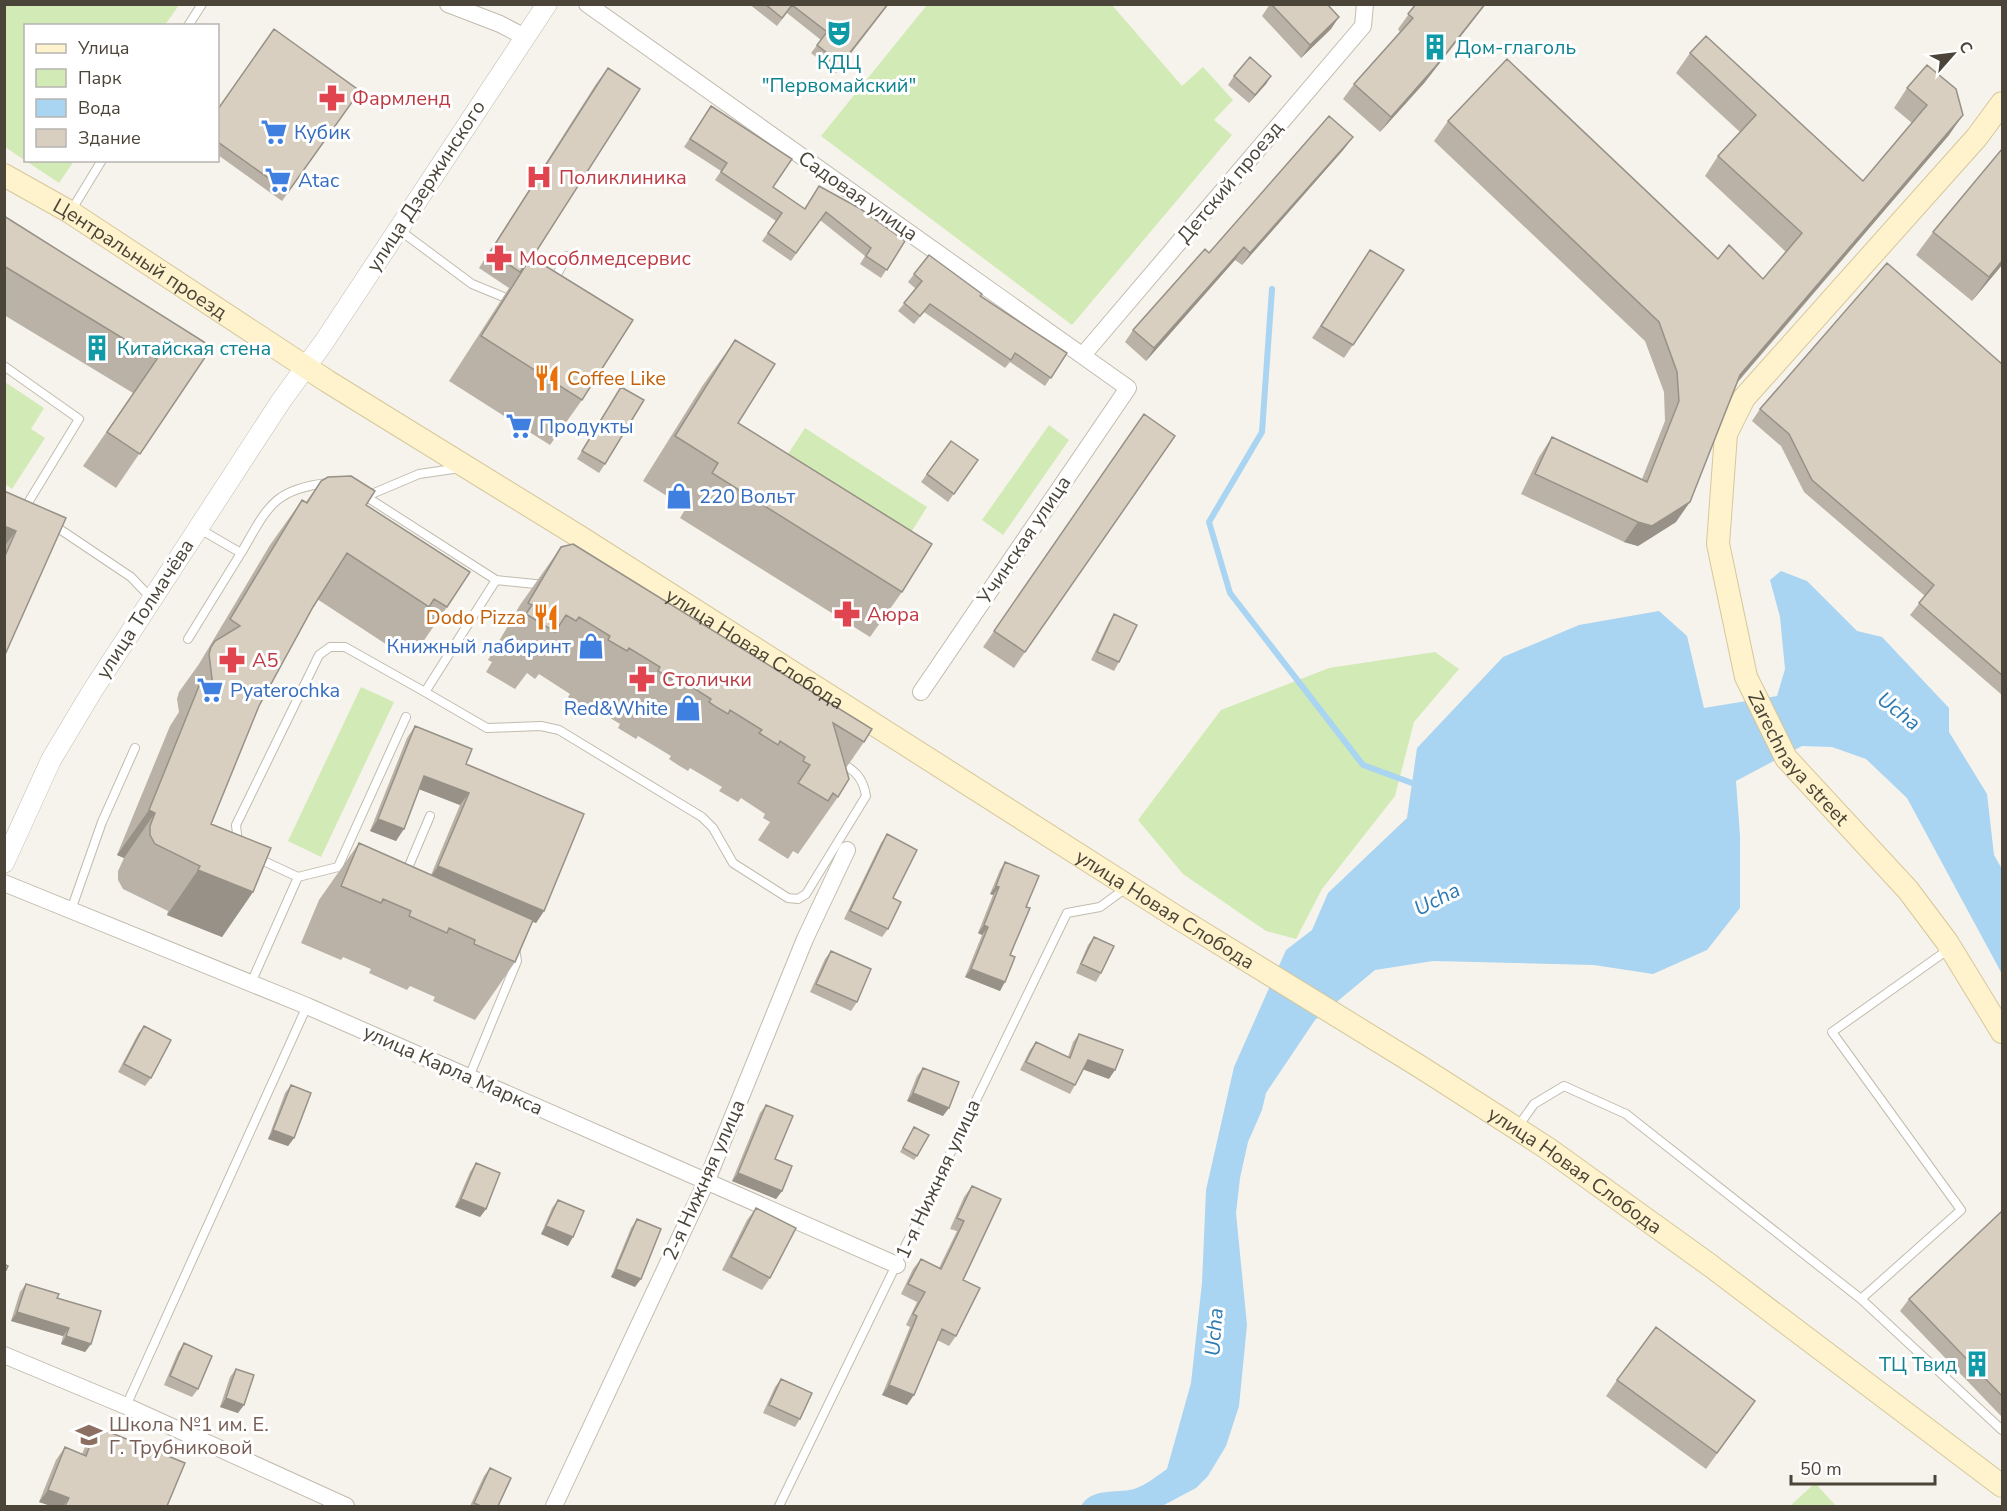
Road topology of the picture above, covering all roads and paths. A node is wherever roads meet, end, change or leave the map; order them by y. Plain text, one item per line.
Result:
1 (202, 4) edge
2 (448, 4) edge
3 (547, 4) edge
4 (587, 4) edge
5 (1365, 4) edge
6 (478, 9) edge
7 (189, 24) edge
8 (525, 38) junction
9 (2002, 103) edge
10 (101, 162) edge
11 (6, 181) edge
12 (70, 212) junction
13 (398, 229) junction
14 (567, 256) dead end
15 (548, 292) edge
16 (516, 302) edge
17 (1083, 355) junction
18 (4, 366) edge
19 (305, 367) junction
20 (1128, 388) joint
21 (467, 468) junction
22 (337, 484) edge
23 (357, 491) edge
24 (367, 496) junction
25 (35, 512) edge
26 (44, 518) edge
27 (197, 528) junction
28 (241, 553) junction
29 (496, 580) junction
30 (552, 588) edge
31 (152, 599) junction
32 (188, 639) dead end
33 (425, 692) junction
34 (921, 692) dead end
35 (406, 717) dead end
36 (135, 748) dead end
37 (834, 758) edge
38 (430, 816) dead end
39 (847, 850) edge
40 (4, 863) edge
41 (338, 867) junction
42 (358, 875) edge
43 (298, 877) junction
44 (402, 881) edge
45 (4, 883) edge
46 (1129, 886) junction
47 (71, 910) junction
48 (509, 940) edge
49 (1950, 948) junction
50 (251, 983) junction
51 (307, 1006) junction
52 (2002, 1032) edge
53 (469, 1077) junction
54 (1516, 1129) junction
55 (707, 1180) junction
56 (897, 1265) junction
57 (1861, 1299) junction
58 (4, 1355) edge
59 (126, 1406) junction
60 (2002, 1430) edge
61 (2002, 1486) edge
62 (346, 1506) edge
63 (554, 1506) edge
64 (779, 1506) edge

1 - 7 lane
2 - 6 street
3 - 8 street, улица Дзержинского
4 - 17 street, Садовая улица
5 - 17 street, Детский проезд
6 - 8 street
8 - 13 street, улица Дзержинского
9 - 49 main road, Zarechnaya street
10 - 12 lane
11 - 12 main road, Центральный проезд
12 - 19 main road, Центральный проезд
13 - 16 lane
13 - 19 street, улица Дзержинского
14 - 15 lane
17 - 20 street, Садовая улица
18 - 25 lane
19 - 21 main road, улица Новая Слобода
19 - 27 street, улица Толмачёва
20 - 34 street, Учинская улица
21 - 24 lane
21 - 46 main road, улица Новая Слобода
22 - 28 lane
23 - 24 lane
24 - 29 lane
26 - 31 lane
27 - 28 lane
27 - 31 street, улица Толмачёва
28 - 32 lane
29 - 30 lane
29 - 33 lane
31 - 40 street, улица Толмачёва
33 - 37 lane
33 - 43 lane
35 - 41 lane
36 - 47 lane
38 - 44 lane
39 - 55 street, 2-я Нижняя улица
41 - 42 lane
41 - 43 lane
43 - 50 lane
45 - 47 street, улица Карла Маркса
46 - 54 main road, улица Новая Слобода
46 - 56 lane, 1-я Нижняя улица
47 - 50 street, улица Карла Маркса
48 - 53 lane
49 - 52 main road, Zarechnaya street
49 - 57 lane
50 - 51 street, улица Карла Маркса
51 - 53 street, улица Карла Маркса
51 - 59 lane
53 - 55 street, улица Карла Маркса
54 - 57 lane
54 - 61 main road, улица Новая Слобода
55 - 56 street, улица Карла Маркса
55 - 63 street, 2-я Нижняя улица
56 - 64 lane, 1-я Нижняя улица
57 - 60 lane
58 - 59 street
59 - 62 street

